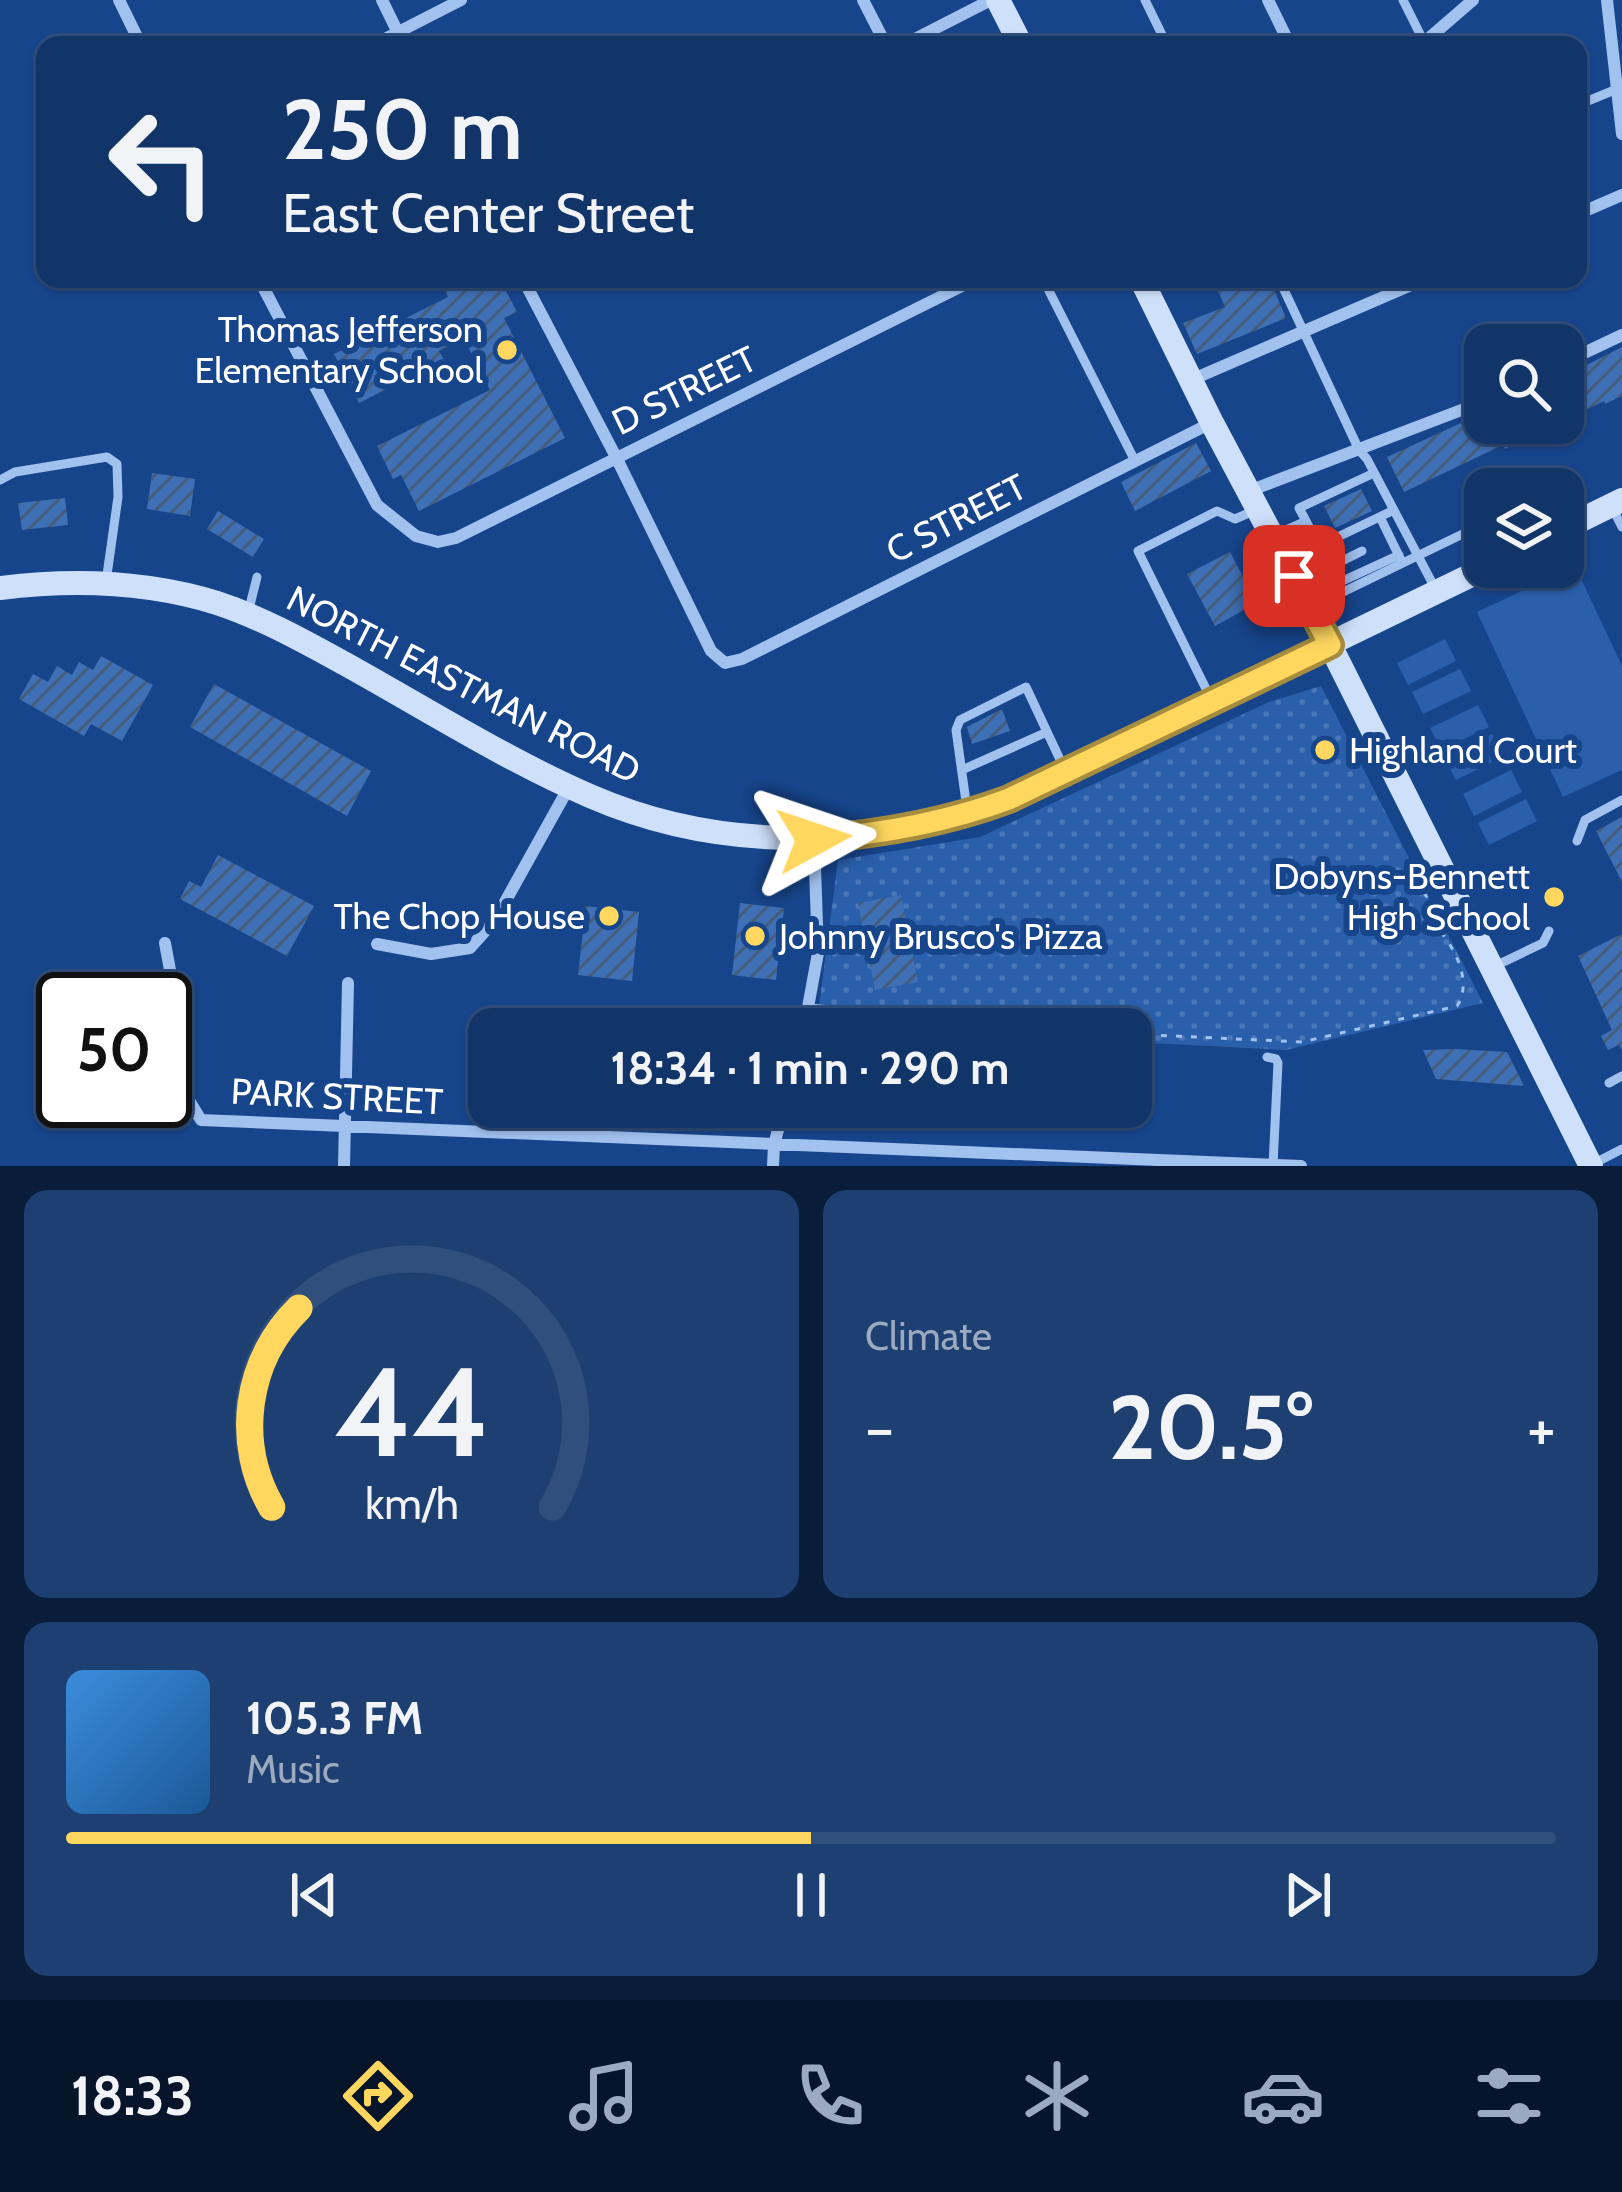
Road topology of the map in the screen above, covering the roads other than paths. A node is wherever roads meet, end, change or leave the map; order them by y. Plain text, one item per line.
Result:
1 (119, 0) edge
2 (382, 0) edge
3 (461, 0) edge
4 (863, 0) edge
5 (995, 0) edge
6 (1145, 0) edge
7 (1268, 0) edge
8 (1403, 0) edge
9 (1473, 0) edge
10 (1607, 0) edge
11 (137, 36) edge
12 (400, 36) edge
13 (404, 36) edge
14 (881, 36) edge
15 (921, 36) edge
16 (1017, 36) edge
17 (1163, 36) edge
18 (1286, 36) edge
19 (1419, 36) edge
20 (1431, 36) edge
21 (1617, 89) junction
22 (1587, 101) edge
23 (1622, 134) edge
24 (1622, 195) edge
25 (1587, 210) edge
26 (264, 288) edge
27 (528, 288) edge
28 (958, 288) edge
29 (1047, 288) edge
30 (1145, 288) edge
31 (1283, 288) edge
32 (1404, 288) edge
33 (1304, 331) junction
34 (1622, 335) edge
35 (1584, 353) edge
36 (1191, 380) junction
37 (1464, 409) edge
38 (1212, 423) junction
39 (1358, 450) junction
40 (616, 457) junction
41 (1135, 461) junction
42 (1374, 473) junction
43 (0, 480) edge
44 (1254, 500) junction
45 (1394, 510) junction
46 (1618, 511) edge
47 (1380, 517) junction
48 (1306, 521) junction
49 (1584, 523) edge
50 (1464, 533) edge
51 (1273, 536) junction
52 (1319, 546) junction
53 (1362, 551) dead end
54 (1418, 555) junction
55 (1400, 559) junction
56 (1330, 567) junction
57 (1294, 576) junction
58 (257, 578) dead end
59 (1464, 579) edge
60 (106, 582) junction
61 (0, 588) edge
62 (1437, 592) junction
63 (247, 615) junction
64 (1330, 645) junction
65 (1212, 701) junction
66 (1047, 732) junction
67 (962, 770) junction
68 (1066, 773) junction
69 (569, 786) junction
70 (1622, 800) edge
71 (967, 814) junction
72 (814, 839) junction
73 (1577, 842) dead end
74 (1549, 931) dead end
75 (165, 943) dead end
76 (377, 944) dead end
77 (1492, 967) junction
78 (348, 983) dead end
79 (809, 1008) edge
80 (1267, 1057) dead end
81 (1622, 1076) edge
82 (1609, 1083) dead end
83 (346, 1127) junction
84 (778, 1128) edge
85 (774, 1145) junction
86 (1622, 1149) edge
87 (344, 1166) edge
88 (773, 1166) edge
89 (1273, 1166) edge
90 (1301, 1166) edge
91 (1590, 1166) edge

1 - 11 street
2 - 12 street
3 - 13 street
4 - 14 street
5 - 15 street
5 - 16 main road
6 - 17 lane
7 - 18 street
8 - 19 lane
9 - 20 street
10 - 21 street
21 - 22 lane
21 - 23 street
24 - 25 street
26 - 40 street, D STREET
27 - 40 street
28 - 40 street, D STREET
29 - 41 lane
30 - 36 main road
31 - 33 lane
32 - 33 street
33 - 36 street
33 - 39 lane
34 - 35 street
36 - 38 main road
37 - 39 street
38 - 41 street, C STREET
38 - 44 main road
39 - 42 lane
39 - 44 street
40 - 41 street, C STREET
42 - 45 lane
42 - 48 lane
43 - 60 lane
44 - 51 main road
44 - 65 lane
45 - 47 lane
45 - 54 lane
46 - 49 main road
47 - 52 lane
47 - 55 lane
48 - 51 lane
48 - 52 lane
50 - 54 lane
51 - 57 main road
52 - 56 lane
53 - 56 lane
54 - 55 lane
54 - 62 lane
55 - 56 lane
56 - 57 lane
57 - 64 main road
58 - 63 lane
59 - 62 main road, NORTH EASTMAN ROAD
60 - 61 main road, NORTH EASTMAN ROAD
60 - 63 main road, NORTH EASTMAN ROAD
62 - 64 main road, NORTH EASTMAN ROAD
63 - 69 main road, NORTH EASTMAN ROAD
64 - 65 main road, NORTH EASTMAN ROAD
64 - 77 main road
65 - 68 main road, NORTH EASTMAN ROAD
66 - 67 lane
66 - 67 lane
66 - 68 lane
67 - 71 lane
68 - 71 main road, NORTH EASTMAN ROAD
69 - 72 main road, NORTH EASTMAN ROAD
69 - 76 street
70 - 73 lane
71 - 72 main road, NORTH EASTMAN ROAD
72 - 79 street
74 - 77 lane
75 - 83 street, PARK STREET
77 - 91 main road
78 - 83 street
80 - 89 lane
81 - 82 lane
83 - 85 street, PARK STREET
83 - 87 street
84 - 85 street
85 - 88 street
85 - 89 street, PARK STREET
86 - 91 lane
89 - 90 street, PARK STREET

